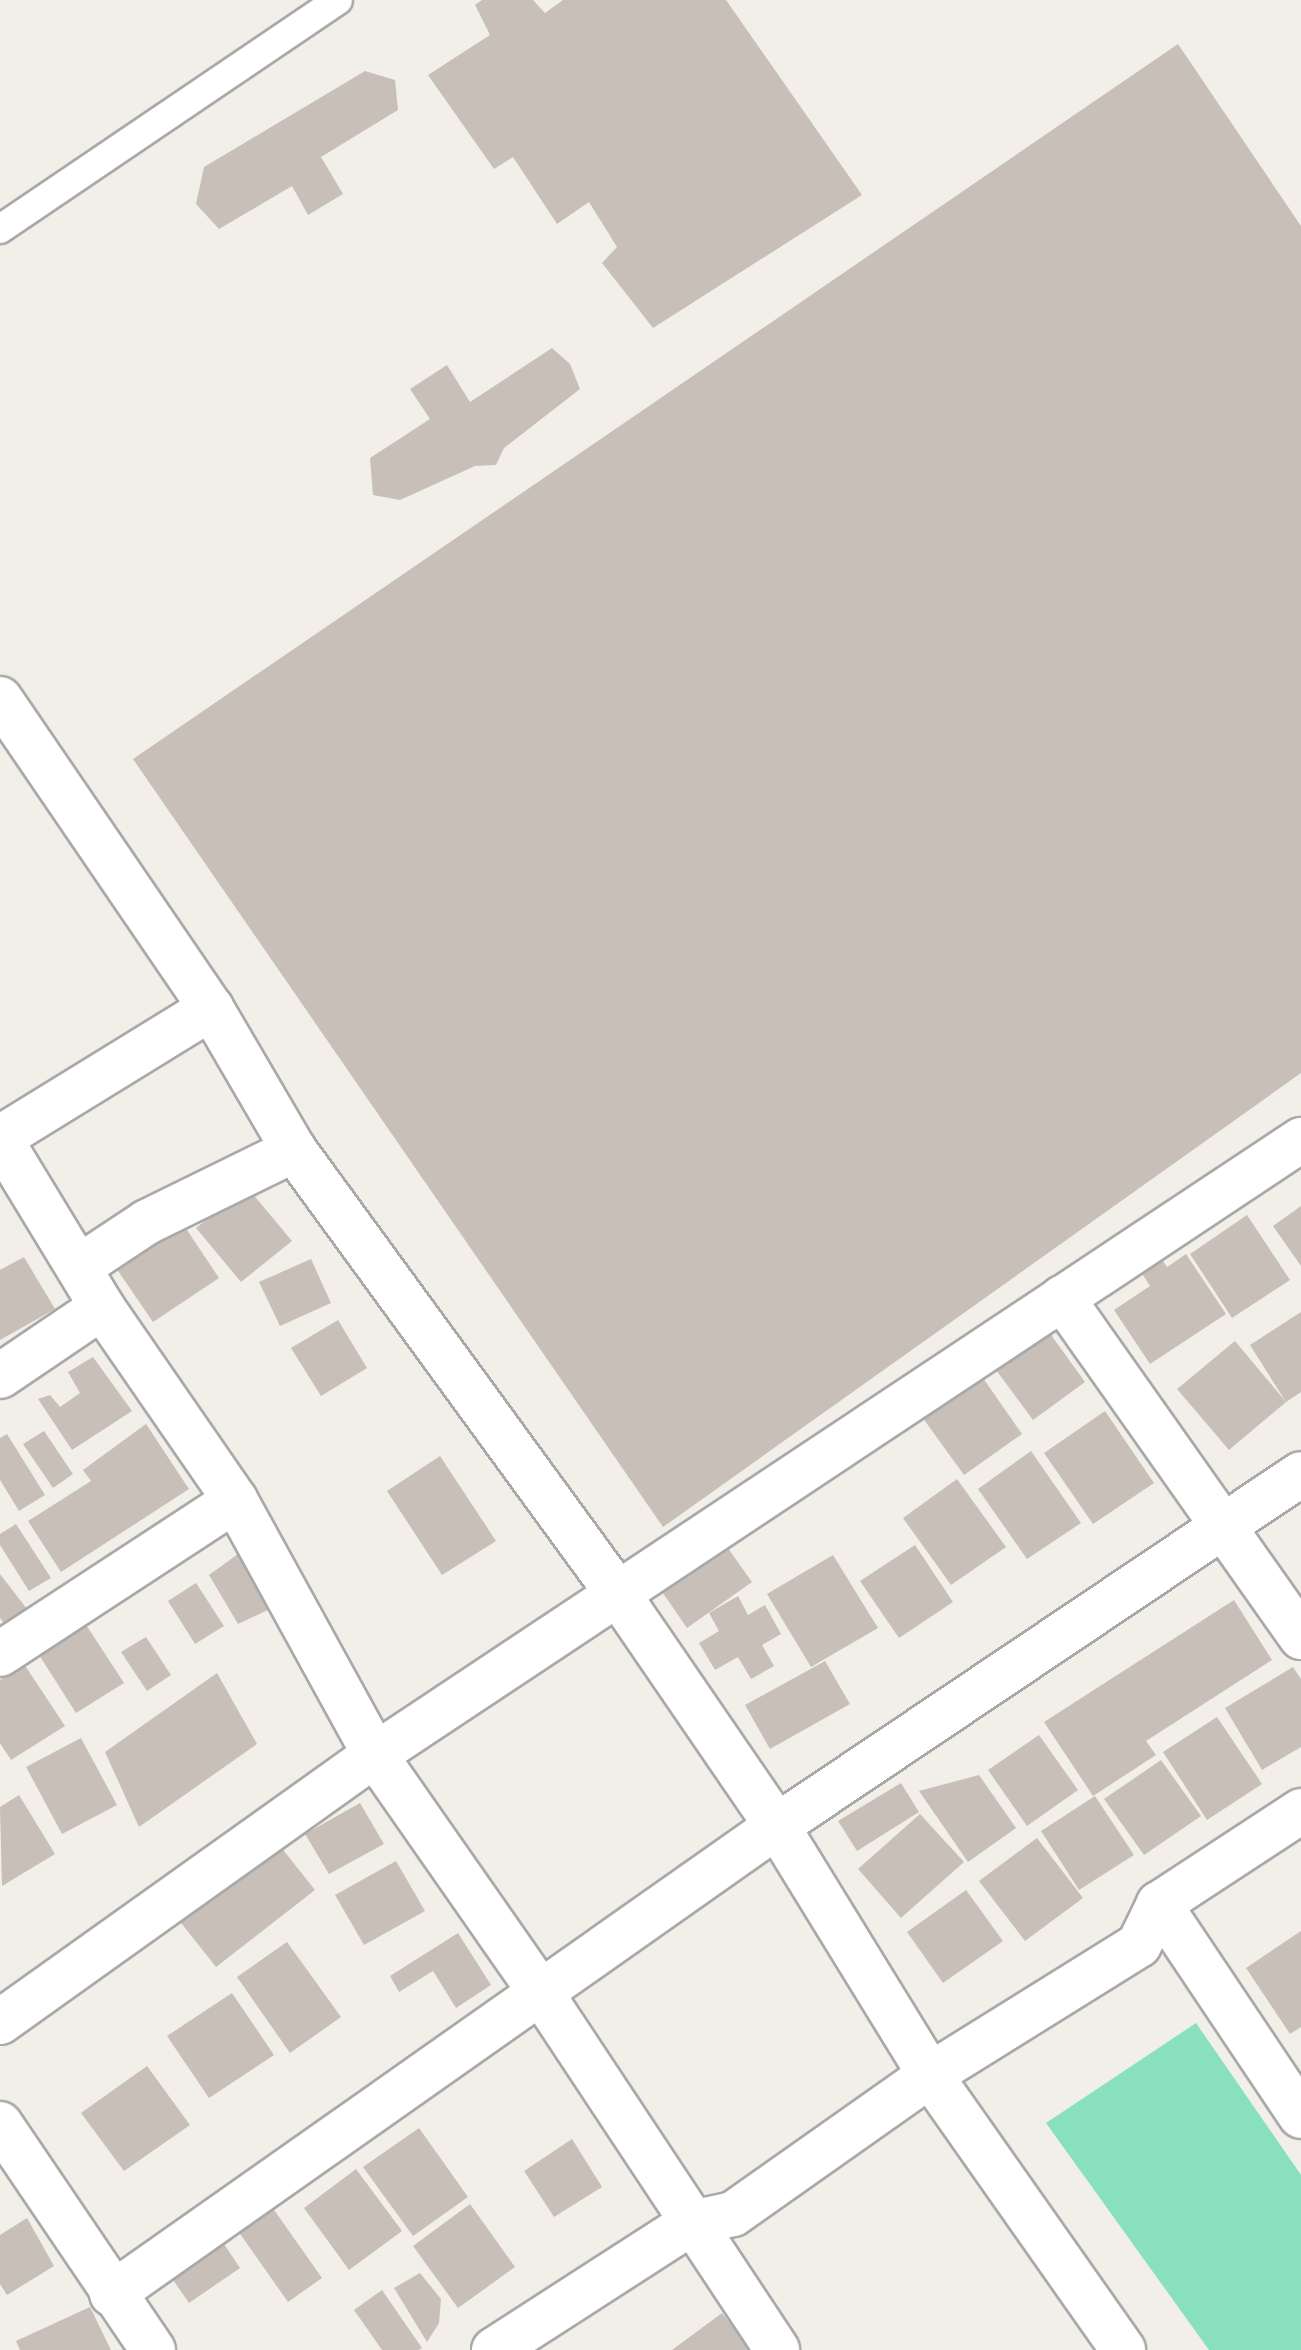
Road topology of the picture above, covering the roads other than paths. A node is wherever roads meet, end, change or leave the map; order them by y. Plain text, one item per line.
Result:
1 (338, 0) edge
2 (0, 229) edge
3 (0, 699) edge
4 (211, 1008) junction
5 (0, 1138) edge
6 (1301, 1140) edge
7 (294, 1150) junction
8 (79, 1267) junction
9 (1062, 1298) junction
10 (102, 1307) junction
11 (0, 1376) edge
12 (1301, 1474) edge
13 (235, 1500) junction
14 (1223, 1526) junction
15 (618, 1594) junction
16 (1301, 1637) edge
17 (0, 1654) edge
18 (375, 1755) junction
19 (1301, 1811) edge
20 (777, 1826) junction
21 (1159, 1904) junction
22 (541, 1993) junction
23 (0, 2022) edge
24 (930, 2075) junction
25 (1301, 2116) edge
26 (0, 2124) edge
27 (691, 2223) junction
28 (112, 2294) junction
29 (153, 2350) edge
30 (494, 2350) edge
31 (777, 2350) edge
32 (1123, 2350) edge

1 - 2 lane
3 - 4 street
4 - 5 street
4 - 7 street
5 - 8 street
6 - 9 street
7 - 8 street
7 - 15 street
8 - 10 street
9 - 14 street
9 - 15 street
10 - 11 street
10 - 13 street
12 - 14 street
13 - 17 street
13 - 18 street
14 - 16 street
14 - 20 street
15 - 18 street
15 - 20 street
18 - 22 street
18 - 23 street
19 - 21 street
20 - 22 street
20 - 24 street
21 - 24 street
21 - 25 street
22 - 27 street
22 - 28 street
24 - 27 street
24 - 32 street
26 - 28 street
27 - 30 street
27 - 31 street
28 - 29 street

